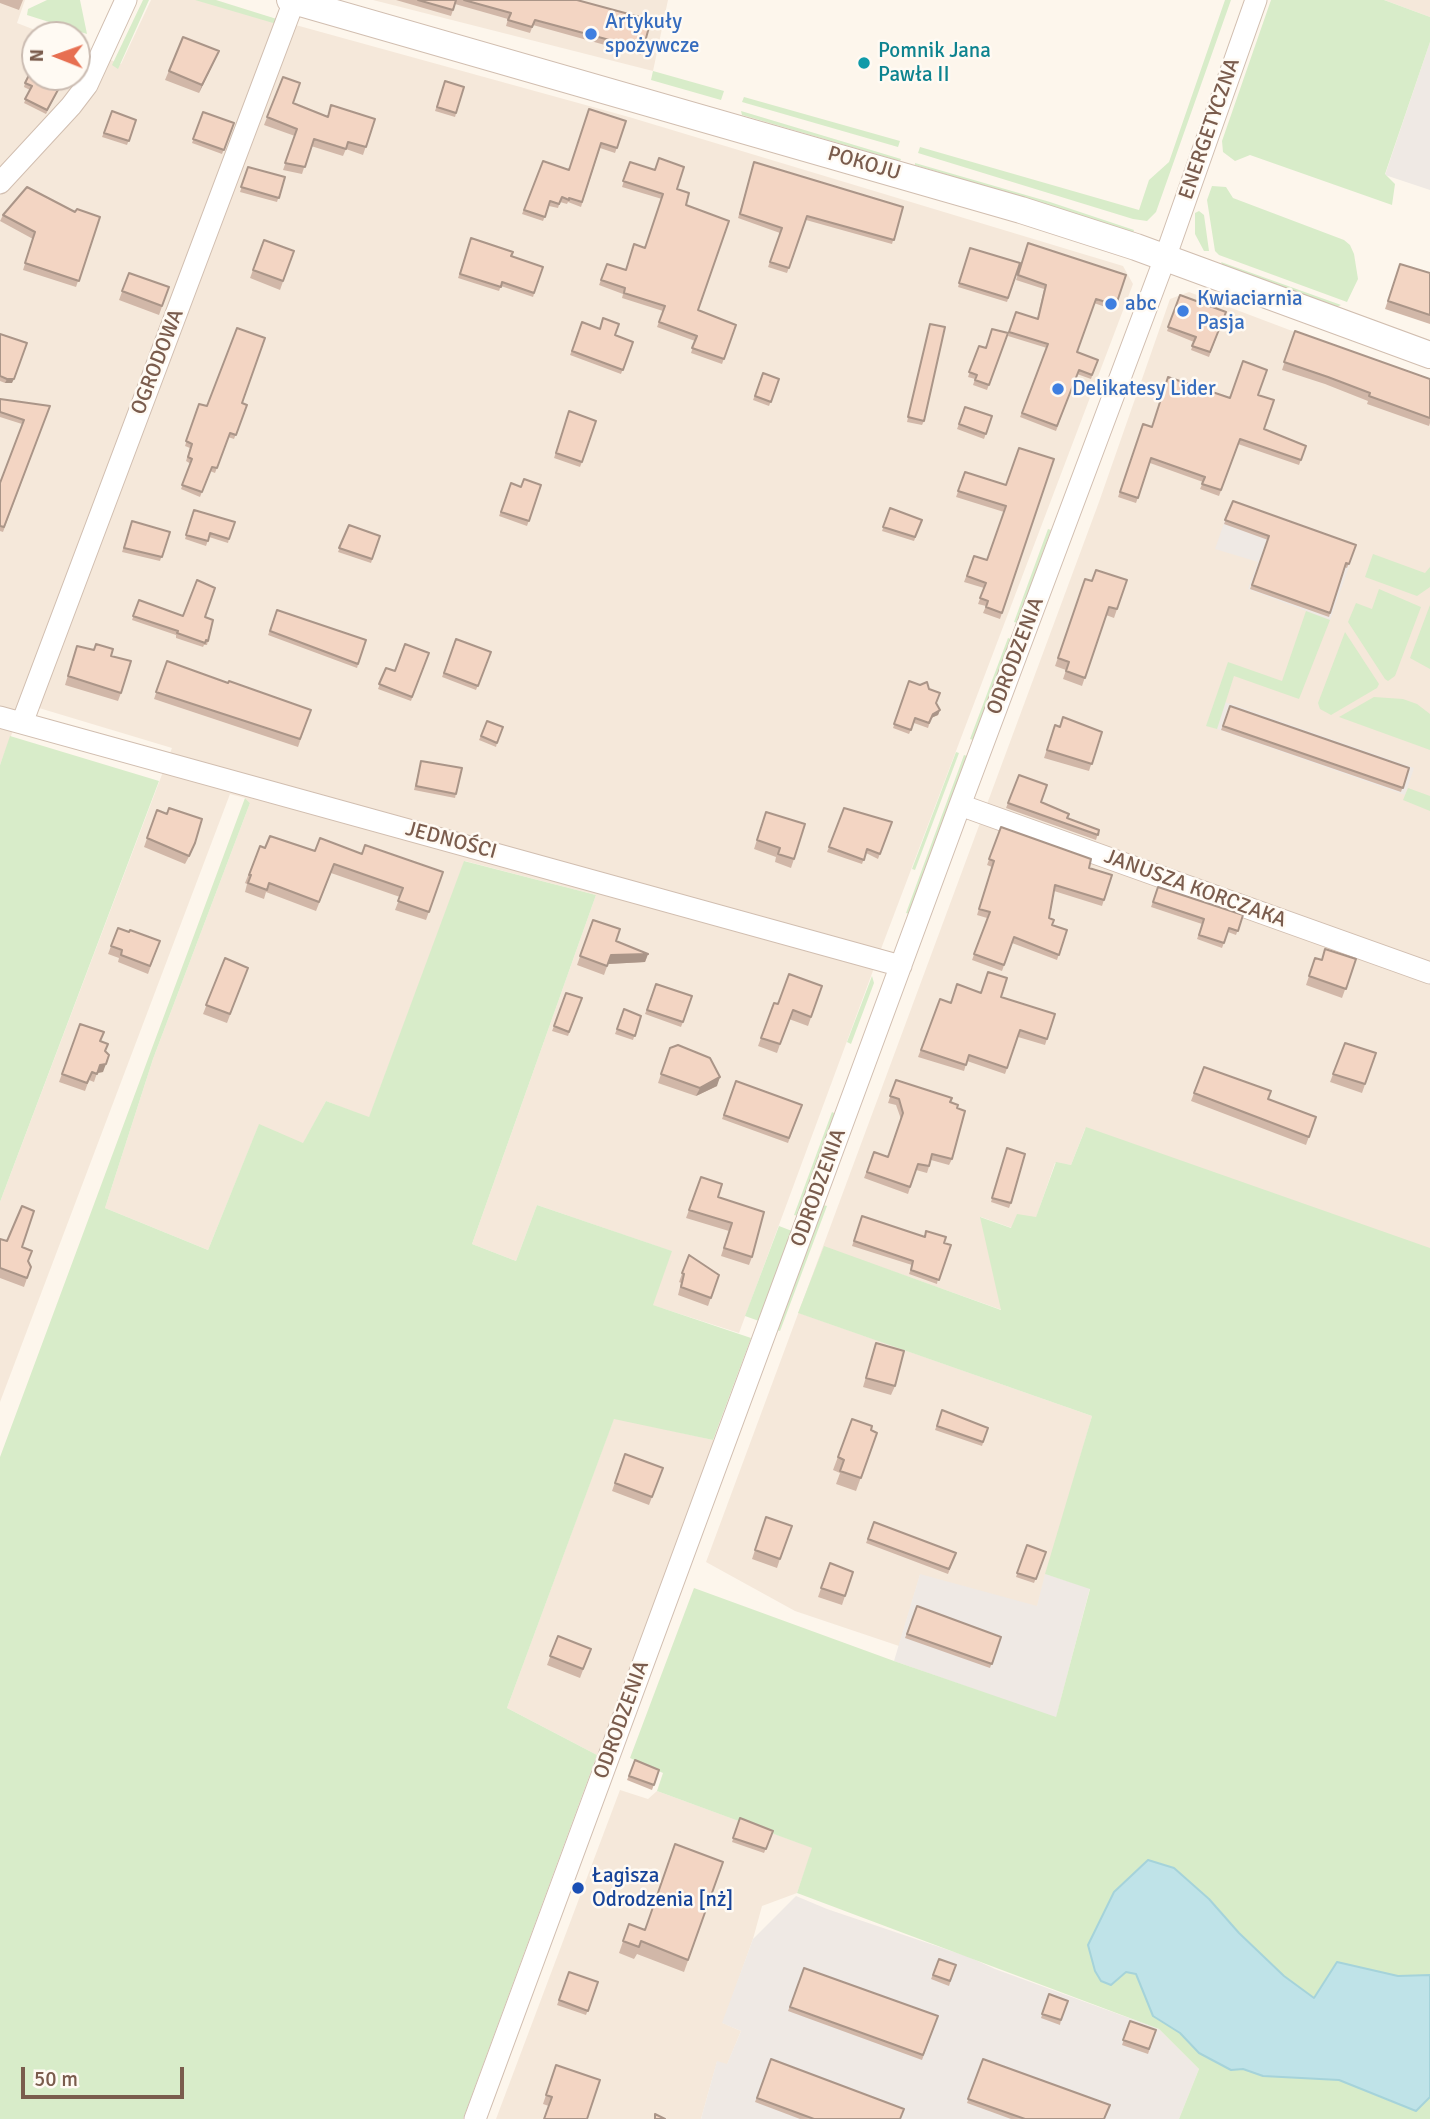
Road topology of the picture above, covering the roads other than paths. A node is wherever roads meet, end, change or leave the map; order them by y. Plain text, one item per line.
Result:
1 (126, 0) edge
2 (1255, 0) edge
3 (303, 2) edge
4 (0, 183) edge
5 (1165, 258) junction
6 (1430, 355) edge
7 (0, 717) edge
8 (22, 723) junction
9 (960, 805) junction
10 (901, 966) junction
11 (1430, 973) edge
12 (475, 2119) edge

1 - 4 street
2 - 5 street, ENERGETYCZNA
3 - 5 street, POKOJU
3 - 8 street, OGRODOWA
5 - 6 street, POKOJU
5 - 9 street, ODRODZENIA
7 - 8 street, JEDNOŚCI
8 - 10 street, JEDNOŚCI
9 - 10 street, ODRODZENIA
9 - 11 street, JANUSZA KORCZAKA
10 - 12 street, ODRODZENIA

